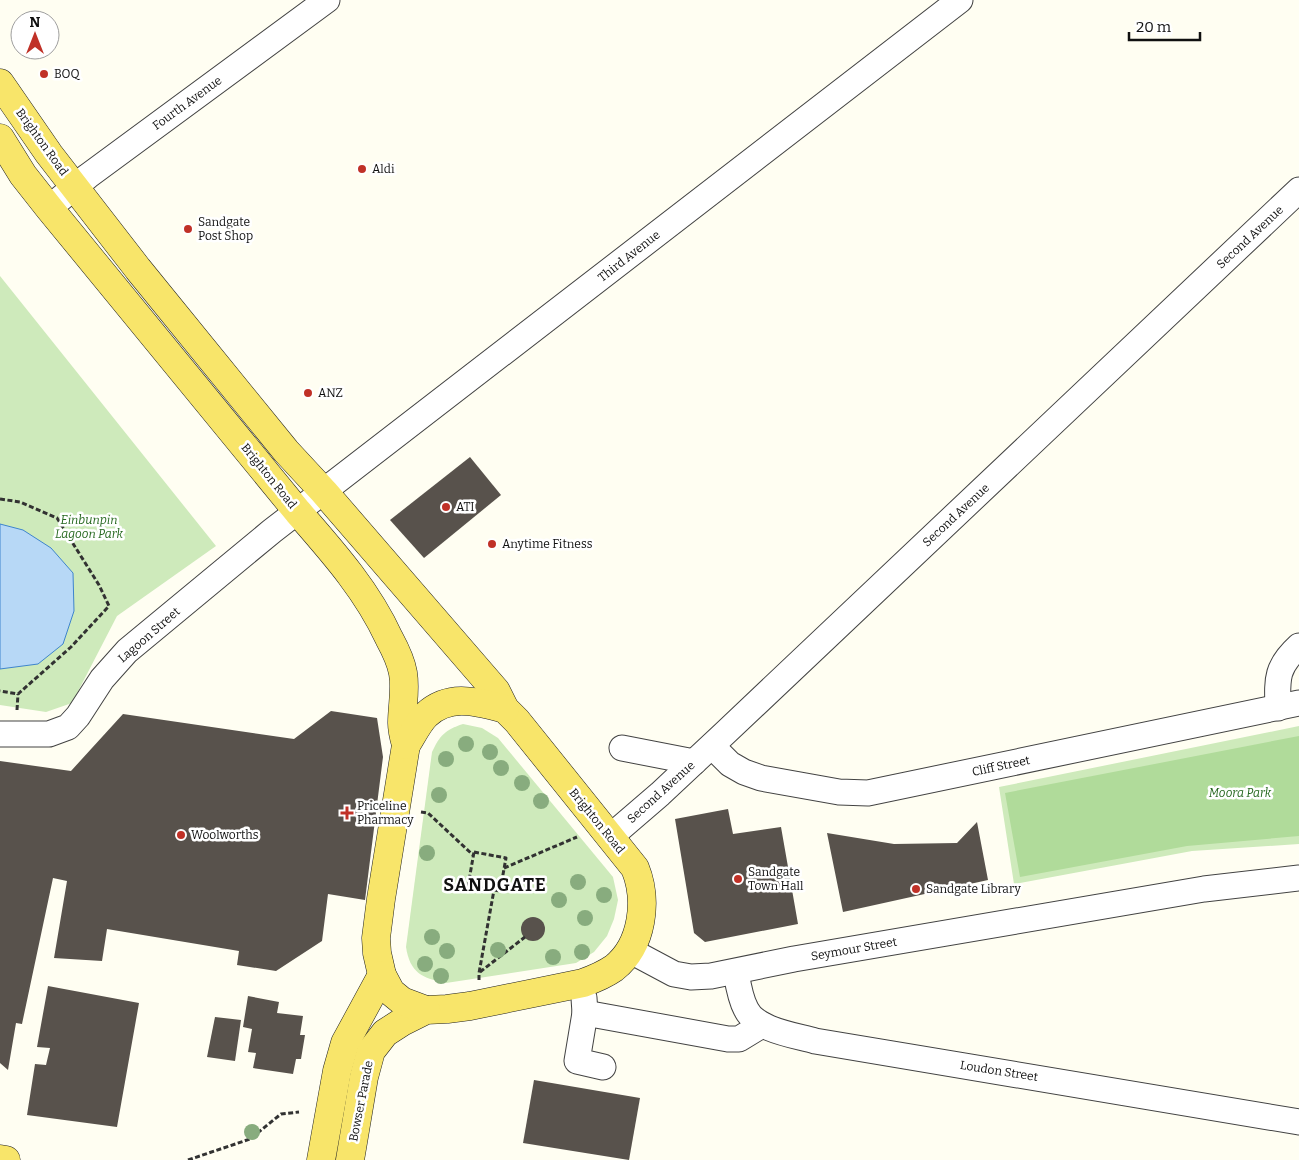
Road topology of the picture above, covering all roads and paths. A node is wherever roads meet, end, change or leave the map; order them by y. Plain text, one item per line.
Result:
1 (327, 0) edge
2 (960, 0) edge
3 (0, 83) edge
4 (0, 138) edge
5 (74, 187) junction
6 (1299, 190) edge
7 (49, 208) junction
8 (324, 492) junction
9 (0, 500) edge
10 (298, 512) junction
11 (1299, 646) edge
12 (0, 692) edge
13 (1288, 706) edge
14 (505, 709) junction
15 (0, 734) edge
16 (406, 745) junction
17 (712, 746) junction
18 (622, 748) dead end
19 (694, 762) junction
20 (412, 810) dead end
21 (597, 836) junction
22 (473, 856) junction
23 (504, 868) junction
24 (1299, 878) edge
25 (494, 890) junction
26 (525, 937) dead end
27 (629, 950) junction
28 (736, 972) junction
29 (479, 973) junction
30 (382, 975) junction
31 (583, 984) junction
32 (480, 988) dead end
33 (426, 1010) junction
34 (585, 1013) junction
35 (762, 1025) junction
36 (603, 1067) dead end
37 (299, 1112) dead end
38 (1299, 1122) edge
39 (318, 1155) edge
40 (0, 1159) edge
41 (6, 1160) edge
42 (188, 1160) edge
43 (350, 1160) edge

1 - 5 street, Fourth Avenue
2 - 8 street, Third Avenue
3 - 5 main road, Brighton Road
4 - 7 main road, Brighton Road
5 - 7 street, Fourth Avenue
5 - 8 main road, Brighton Road
6 - 17 street, Second Avenue
7 - 10 main road, Brighton Road
8 - 10 street, Third Avenue
8 - 14 main road, Brighton Road
9 - 12 path
10 - 15 street, Lagoon Street
10 - 16 main road, Brighton Road
11 - 13 street
13 - 17 street, Cliff Street
14 - 16 main road
14 - 21 main road, Brighton Road
16 - 30 main road
17 - 19 street, Second Avenue
18 - 19 street
19 - 21 street, Second Avenue
20 - 22 path
21 - 23 path
21 - 27 main road, Brighton Road
22 - 23 path
22 - 25 path
23 - 25 path
24 - 28 street, Seymour Street
25 - 29 path
26 - 29 path
27 - 28 street, Seymour Street
27 - 31 main road
28 - 35 street, Loudon Street
29 - 32 path
30 - 33 main road
30 - 39 main road
31 - 33 main road
31 - 34 street
33 - 43 main road, Bowser Parade
34 - 35 street
34 - 36 street
35 - 38 street, Loudon Street
37 - 42 path
40 - 41 main road

